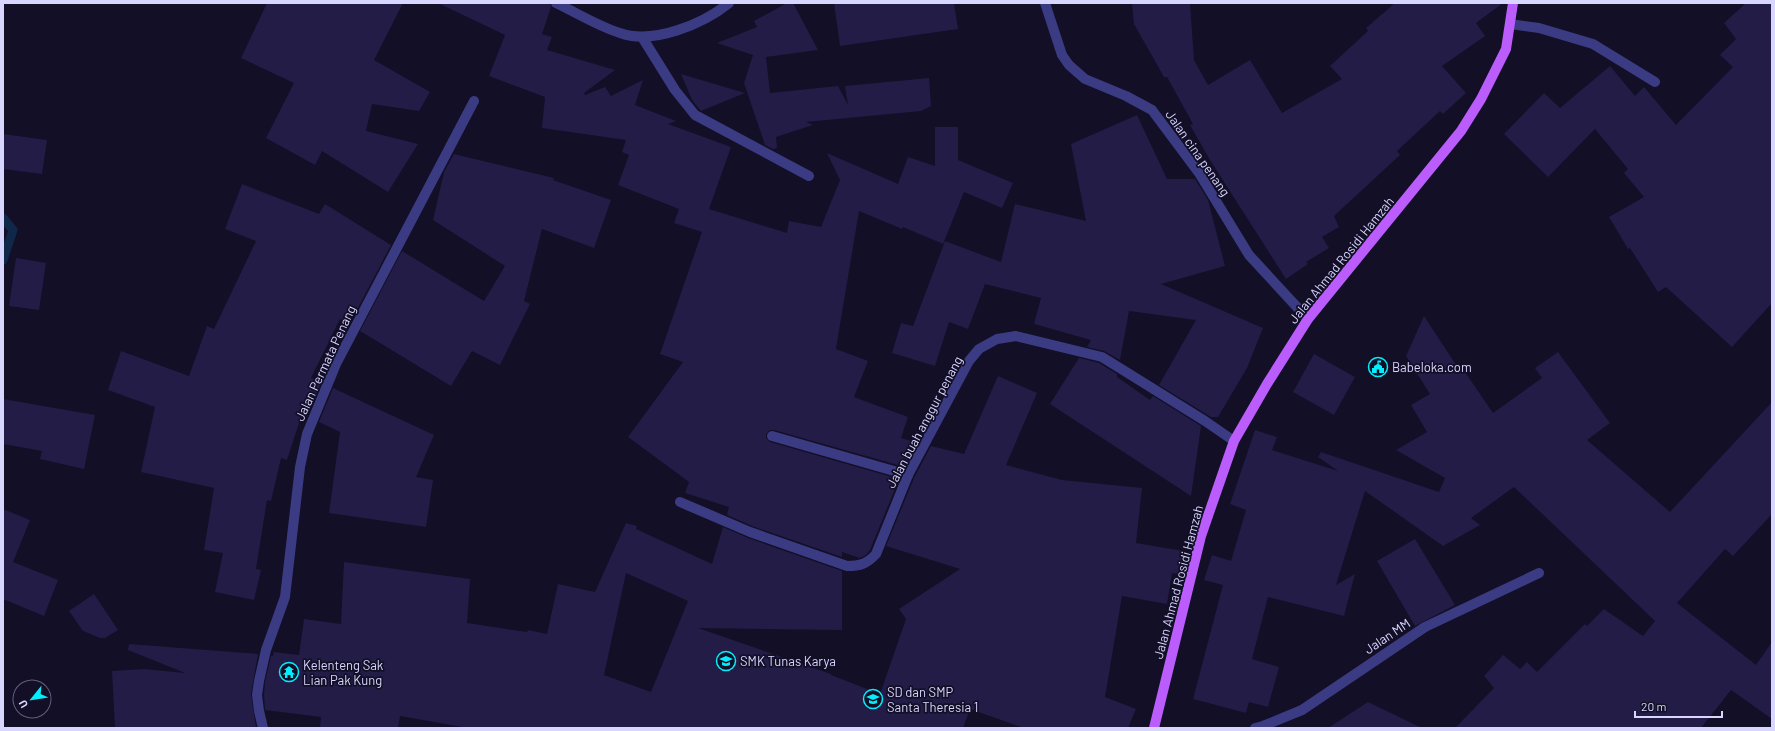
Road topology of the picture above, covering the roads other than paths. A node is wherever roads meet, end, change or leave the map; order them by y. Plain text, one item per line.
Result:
1 (556, 3) edge
2 (729, 3) edge
3 (1045, 3) edge
4 (1513, 3) edge
5 (1510, 24) junction
6 (642, 37) junction
7 (1655, 82) dead end
8 (474, 101) dead end
9 (809, 176) dead end
10 (1308, 319) junction
11 (772, 436) dead end
12 (1234, 442) junction
13 (908, 475) junction
14 (680, 502) dead end
15 (1539, 573) dead end
16 (263, 728) edge
17 (1154, 728) edge
18 (1255, 728) edge

1 - 6 street
2 - 6 street
3 - 10 street, Jalan cina penang
4 - 5 main road, Jalan Ahmad Rosidi Hamzah
5 - 7 street
5 - 10 main road, Jalan Ahmad Rosidi Hamzah
6 - 9 street
8 - 16 street, Jalan Permata Penang
10 - 12 main road, Jalan Ahmad Rosidi Hamzah
11 - 13 street
12 - 13 street, Jalan buah anggur penang
12 - 17 main road, Jalan Ahmad Rosidi Hamzah
13 - 14 street, Jalan buah anggur penang
15 - 18 street, Jalan MM

